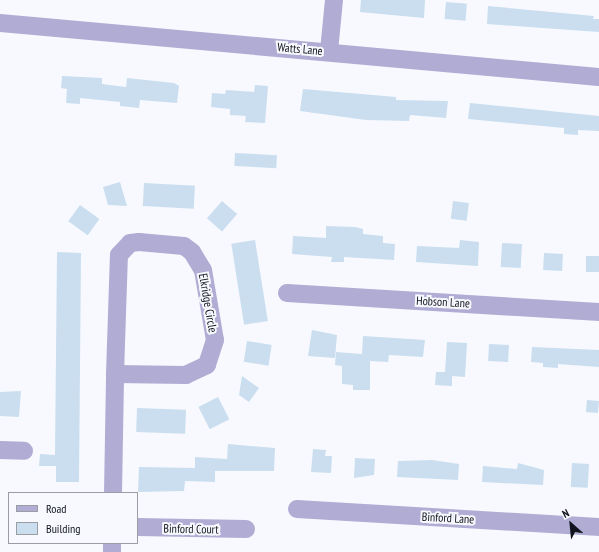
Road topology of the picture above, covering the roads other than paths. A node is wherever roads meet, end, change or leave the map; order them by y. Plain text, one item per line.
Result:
1 (334, 0) edge
2 (0, 23) edge
3 (329, 51) junction
4 (599, 77) edge
5 (287, 293) dead end
6 (599, 312) edge
7 (115, 374) junction
8 (0, 450) edge
9 (24, 451) dead end
10 (113, 492) edge
11 (297, 509) dead end
12 (138, 527) edge
13 (599, 527) edge
14 (246, 529) dead end

1 - 3 street
2 - 3 street, Watts Lane
3 - 4 street, Watts Lane
5 - 6 street, Hobson Lane
7 - 7 street, Elkridge Circle
7 - 10 street, Elkridge Circle
8 - 9 street
11 - 13 street, Binford Lane
12 - 14 street, Binford Court

